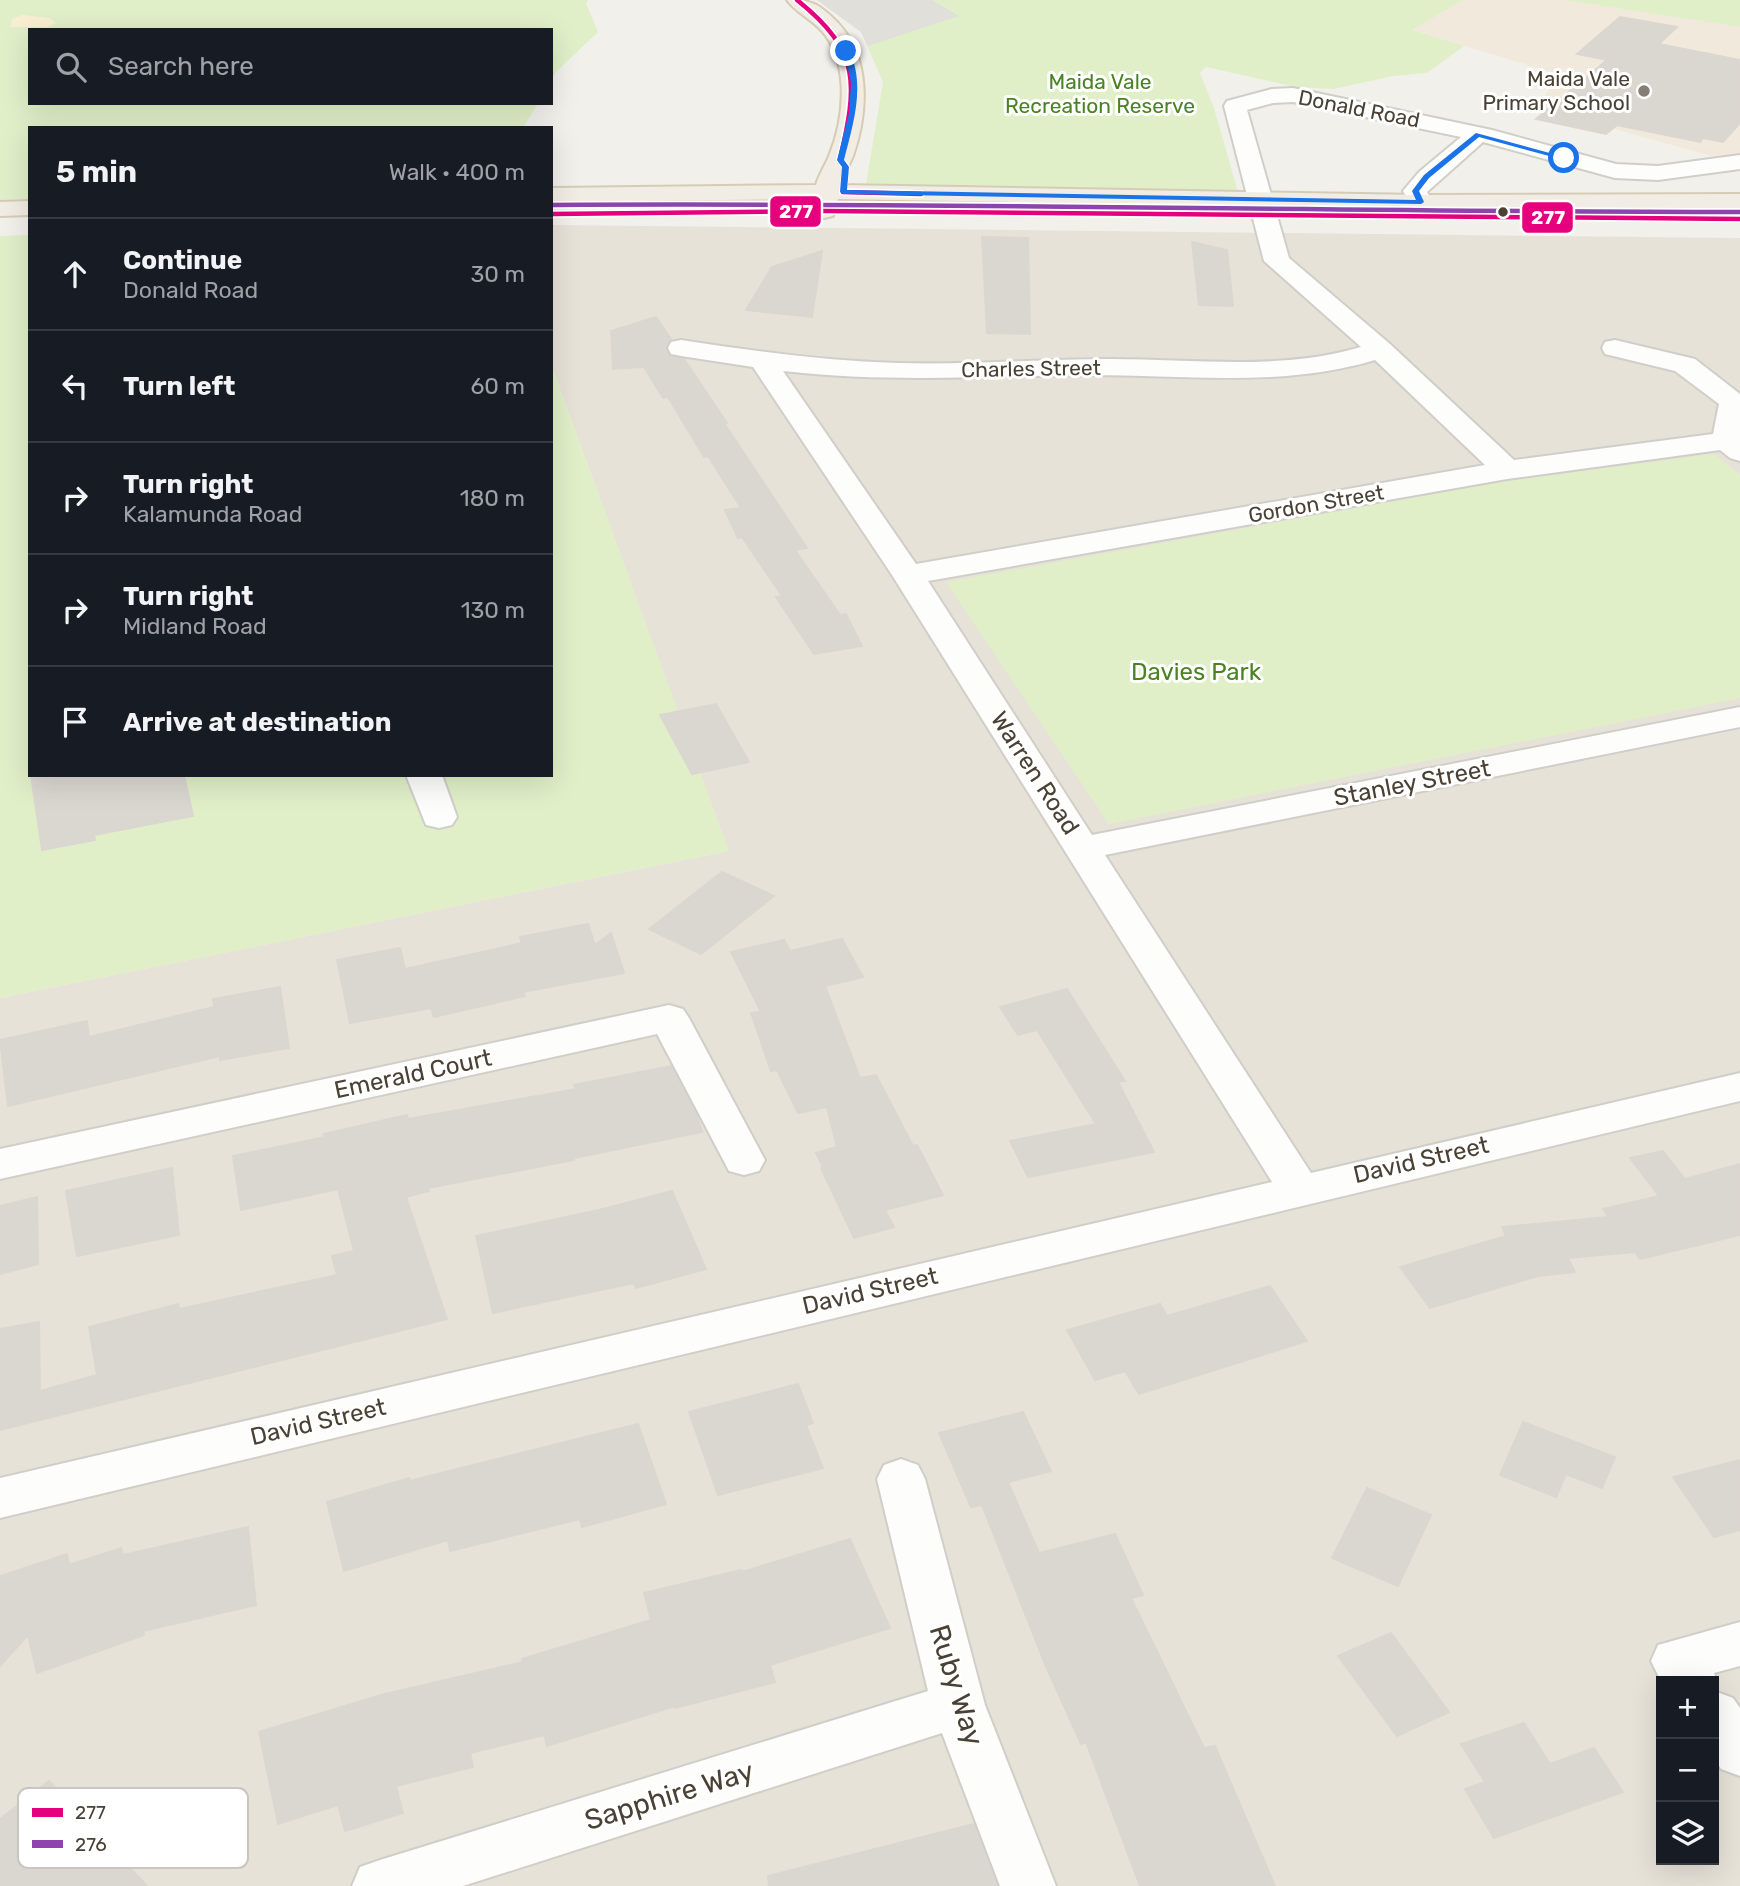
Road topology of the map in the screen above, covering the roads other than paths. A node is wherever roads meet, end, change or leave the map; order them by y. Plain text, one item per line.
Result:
1 (797, 0) edge
2 (1478, 134) junction
3 (1740, 162) edge
4 (837, 163) junction
5 (591, 194) junction
6 (553, 195) edge
7 (1740, 201) edge
8 (834, 202) junction
9 (1421, 202) junction
10 (1262, 206) junction
11 (28, 208) edge
12 (0, 209) edge
13 (553, 214) edge
14 (1740, 219) edge
15 (0, 224) edge
16 (28, 224) edge
17 (681, 348) dead end
18 (1615, 348) dead end
19 (1380, 350) junction
20 (764, 362) junction
21 (1733, 447) edge
22 (1507, 470) junction
23 (908, 575) junction
24 (1740, 717) edge
25 (425, 777) edge
26 (439, 817) dead end
27 (1084, 848) junction
28 (1740, 1087) edge
29 (744, 1160) dead end
30 (0, 1164) edge
31 (1299, 1189) junction
32 (901, 1479) dead end
33 (0, 1498) edge
34 (1740, 1644) edge
35 (1688, 1676) edge
36 (958, 1705) junction
37 (1719, 1721) edge
38 (1740, 1752) edge
39 (380, 1886) edge
40 (1028, 1886) edge

1 - 4 main road
2 - 3 street, Donald Road
2 - 9 street
2 - 10 street, Donald Road
4 - 5 main road
4 - 8 main road
5 - 6 main road
5 - 8 main road
7 - 9 main road
8 - 10 main road
8 - 13 main road
9 - 10 main road
10 - 14 main road
10 - 19 street, Donald Road
11 - 12 main road
15 - 16 main road
17 - 20 street, Charles Street
18 - 21 street
19 - 20 street, Charles Street
19 - 22 street, Donald Road
20 - 23 street, Warren Road
21 - 22 street, Gordon Street
22 - 23 street, Gordon Street
23 - 27 street, Warren Road
24 - 27 street, Stanley Street
25 - 26 street
27 - 31 street, Warren Road
28 - 31 street, David Street
29 - 30 street, Emerald Court
31 - 33 street, David Street
32 - 36 street, Ruby Way
34 - 35 street
36 - 39 street, Sapphire Way
36 - 40 street, Ruby Way
37 - 38 street

